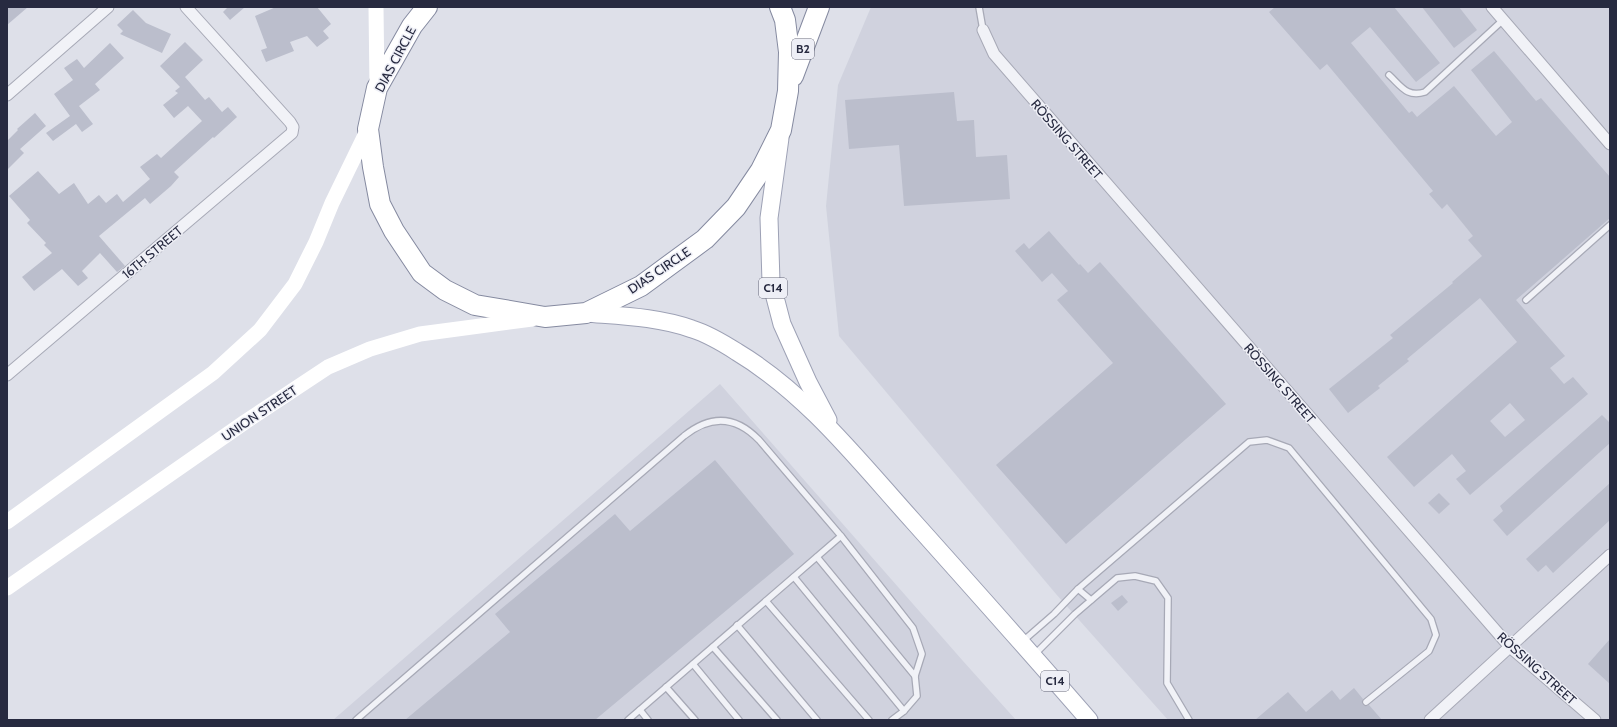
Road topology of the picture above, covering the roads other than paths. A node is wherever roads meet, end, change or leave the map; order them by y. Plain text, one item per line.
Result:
1 (108, 7) edge
2 (186, 7) edge
3 (376, 7) edge
4 (427, 7) edge
5 (780, 7) edge
6 (819, 7) edge
7 (979, 7) edge
8 (1492, 7) edge
9 (1503, 20) junction
10 (983, 30) joint
11 (1389, 75) dead end
12 (377, 88) junction
13 (788, 92) junction
14 (7, 95) edge
15 (368, 128) junction
16 (781, 130) junction
17 (1610, 144) edge
18 (1610, 225) edge
19 (1526, 300) dead end
20 (586, 313) junction
21 (545, 317) junction
22 (7, 375) edge
23 (835, 434) junction
24 (7, 522) edge
25 (841, 536) junction
26 (1610, 555) edge
27 (816, 557) junction
28 (794, 577) junction
29 (7, 588) edge
30 (1078, 589) junction
31 (1091, 600) junction
32 (766, 601) junction
33 (737, 625) junction
34 (1022, 642) junction
35 (713, 647) junction
36 (1510, 647) junction
37 (1033, 656) junction
38 (693, 664) junction
39 (915, 676) junction
40 (666, 687) junction
41 (1366, 702) dead end
42 (640, 710) junction
43 (904, 710) junction
44 (356, 720) edge
45 (628, 720) edge
46 (648, 720) edge
47 (694, 720) edge
48 (739, 720) edge
49 (777, 720) edge
50 (817, 720) edge
51 (868, 720) edge
52 (892, 720) edge
53 (1089, 720) edge
54 (1189, 720) edge
55 (1430, 720) edge
56 (1595, 720) edge

1 - 14 street
2 - 22 street, 16TH STREET
3 - 12 main road
4 - 12 highway, DIAS CIRCLE
5 - 13 highway, DIAS CIRCLE
6 - 13 highway, B2
7 - 10 lane
8 - 9 street
9 - 11 lane
9 - 17 street
10 - 36 street, RÖSSING STREET
12 - 15 highway, DIAS CIRCLE
13 - 16 highway, DIAS CIRCLE
15 - 21 highway, DIAS CIRCLE
15 - 24 main road
16 - 20 highway, DIAS CIRCLE
16 - 23 main road, C14
18 - 19 lane
20 - 21 highway, DIAS CIRCLE
20 - 23 main road, C14
21 - 29 main road, UNION STREET
23 - 34 main road, C14
25 - 27 lane
25 - 39 lane
25 - 44 lane
26 - 36 street
27 - 28 lane
27 - 39 lane
28 - 32 lane
28 - 43 lane
30 - 31 lane
30 - 34 lane
30 - 41 lane
31 - 37 lane
31 - 54 lane
32 - 33 lane
32 - 51 lane
33 - 35 lane
33 - 50 lane
34 - 37 main road, C14
35 - 38 lane
35 - 49 lane
36 - 55 street
36 - 56 street, RÖSSING STREET
37 - 53 main road, C14
38 - 40 lane
38 - 48 lane
39 - 43 lane
40 - 42 lane
40 - 47 lane
42 - 45 lane
42 - 46 lane
43 - 52 lane

